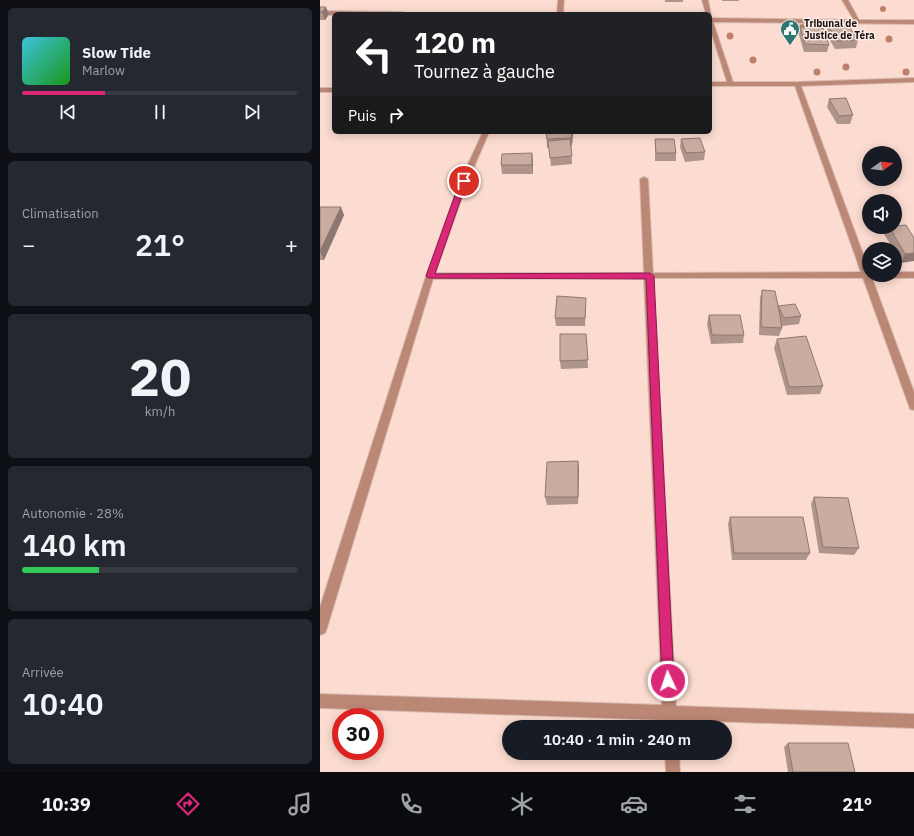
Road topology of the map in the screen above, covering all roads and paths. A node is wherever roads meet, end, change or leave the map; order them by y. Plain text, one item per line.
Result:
1 (561, 0) edge
2 (705, 0) edge
3 (845, 0) edge
4 (320, 12) edge
5 (332, 12) edge
6 (560, 12) edge
7 (708, 12) edge
8 (712, 20) edge
9 (858, 22) junction
10 (914, 22) edge
11 (712, 26) edge
12 (914, 80) edge
13 (730, 83) junction
14 (712, 84) edge
15 (796, 84) junction
16 (320, 90) edge
17 (332, 90) edge
18 (485, 134) edge
19 (644, 179) dead end
20 (862, 264) edge
21 (862, 275) edge
22 (902, 275) edge
23 (914, 275) edge
24 (430, 276) junction
25 (650, 276) junction
26 (869, 282) edge
27 (914, 406) edge
28 (320, 628) edge
29 (320, 701) edge
30 (670, 712) junction
31 (670, 720) edge
32 (914, 721) edge
33 (672, 760) edge
34 (673, 772) edge

1 - 6 street
2 - 7 street
3 - 9 street
4 - 5 street
8 - 9 street
9 - 10 street
11 - 13 street
12 - 15 street
13 - 14 street
13 - 15 street
15 - 20 street
16 - 17 street
18 - 24 street
19 - 25 street
21 - 25 street
22 - 23 street
24 - 25 street
24 - 28 street
25 - 30 street
26 - 27 street
29 - 30 street
30 - 31 street
30 - 32 street
33 - 34 street

